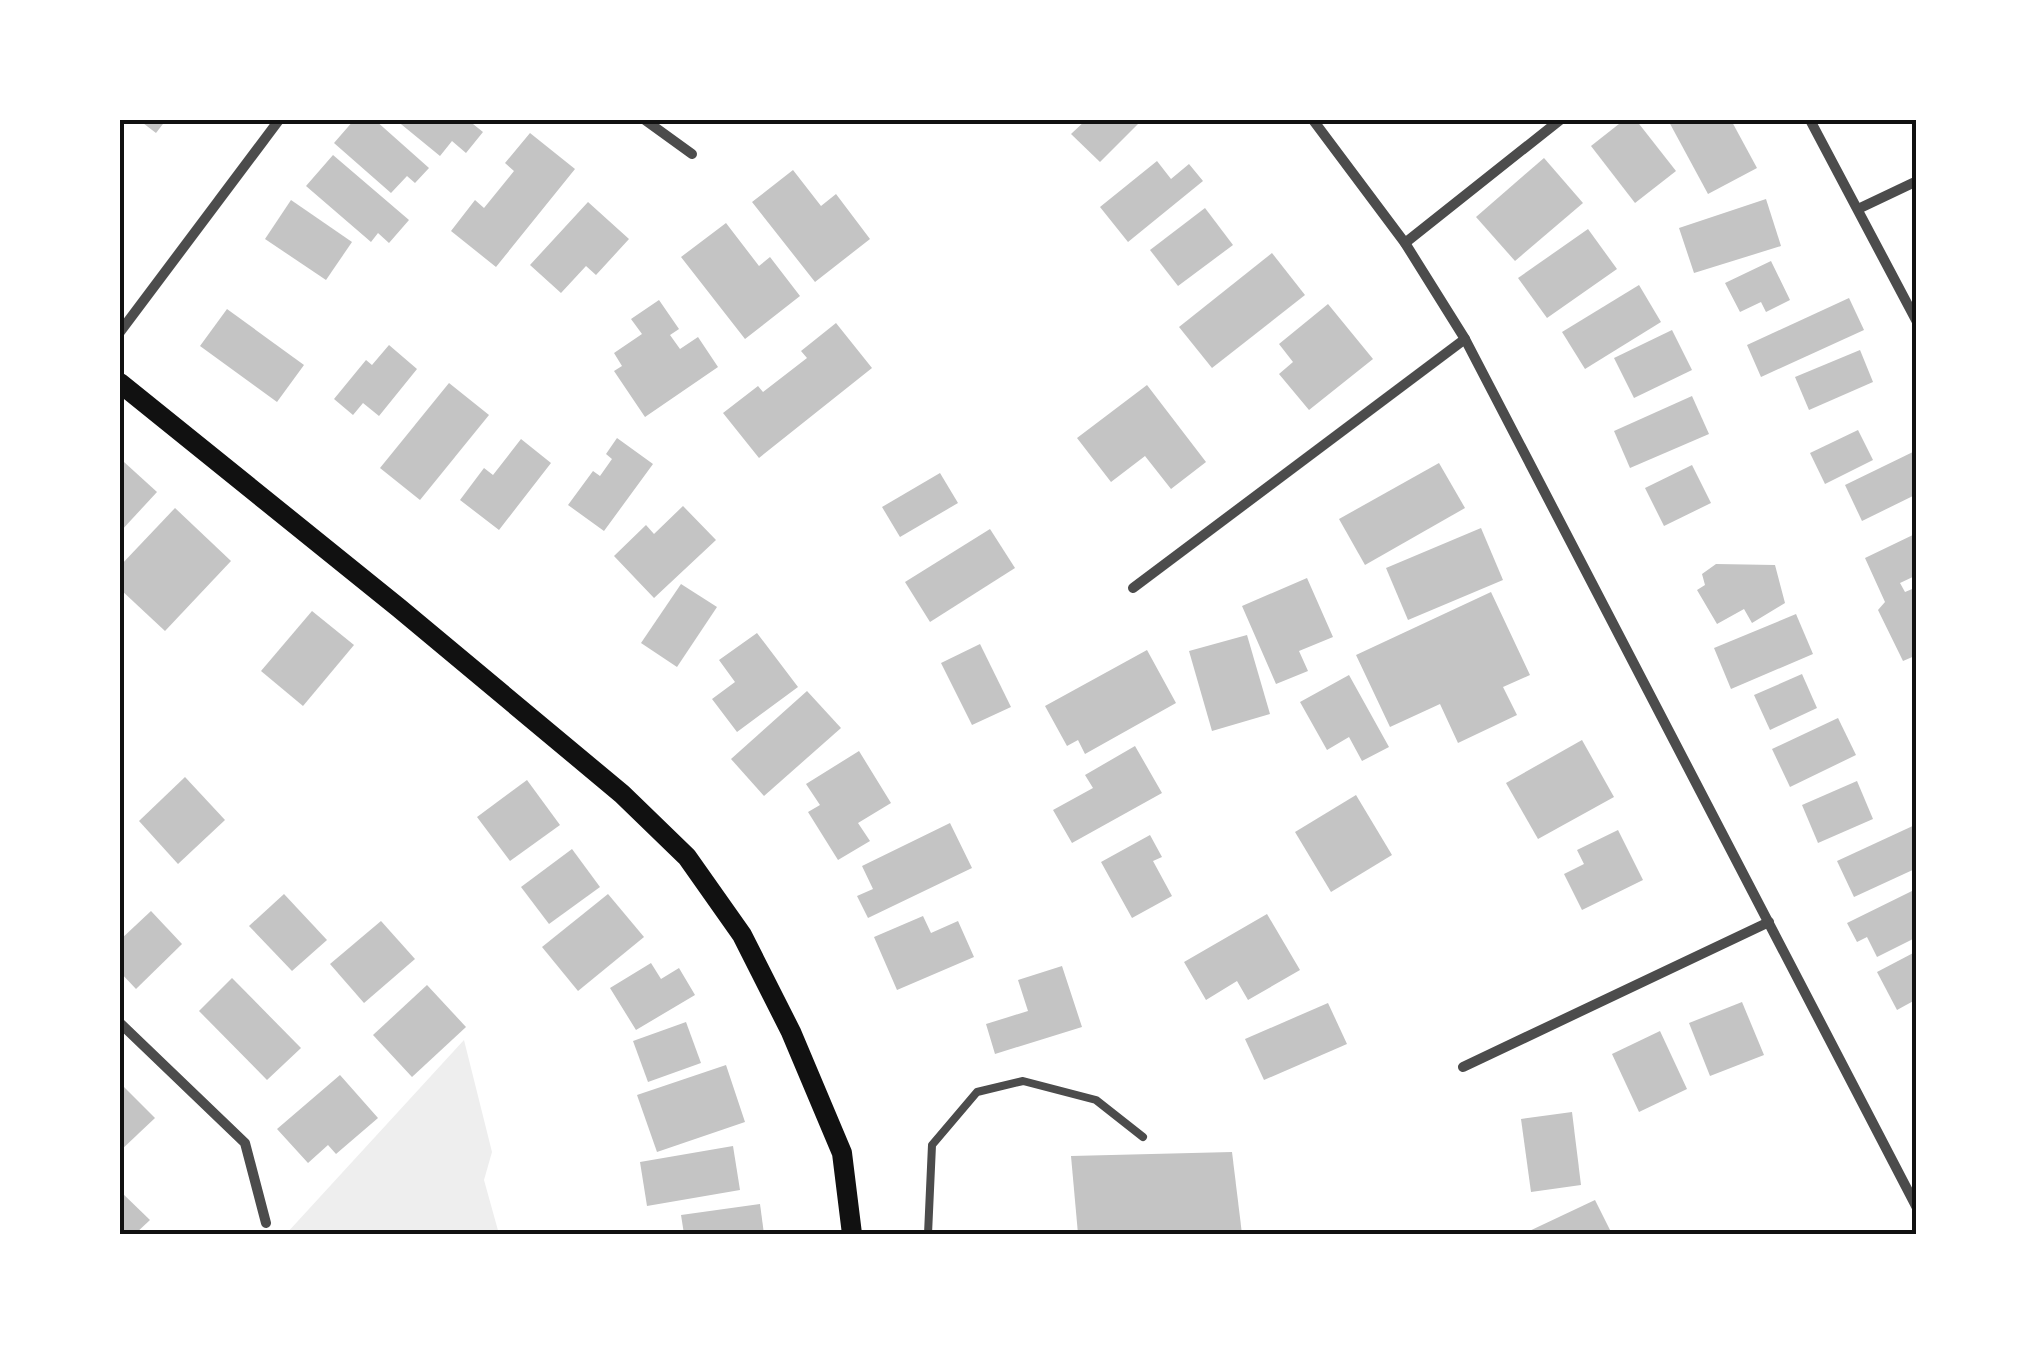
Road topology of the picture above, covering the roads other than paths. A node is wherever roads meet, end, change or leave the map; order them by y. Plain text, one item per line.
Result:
1 (279, 120) edge
2 (645, 120) edge
3 (1313, 120) edge
4 (1560, 120) edge
5 (1810, 120) edge
6 (692, 154) dead end
7 (1917, 182) edge
8 (1858, 209) junction
9 (1404, 243) junction
10 (1917, 322) edge
11 (120, 332) edge
12 (1465, 339) junction
13 (120, 383) edge
14 (1133, 588) dead end
15 (1770, 922) junction
16 (120, 1024) edge
17 (1463, 1067) dead end
18 (1143, 1137) dead end
19 (1917, 1208) edge
20 (266, 1223) dead end
21 (852, 1234) edge
22 (928, 1234) edge

1 - 11 street
2 - 6 street
3 - 9 street
4 - 9 street
5 - 8 street
7 - 8 street
8 - 10 street
9 - 12 street
12 - 14 street
12 - 15 street
13 - 21 main road
15 - 17 street
15 - 19 street
16 - 20 street
18 - 22 lane

